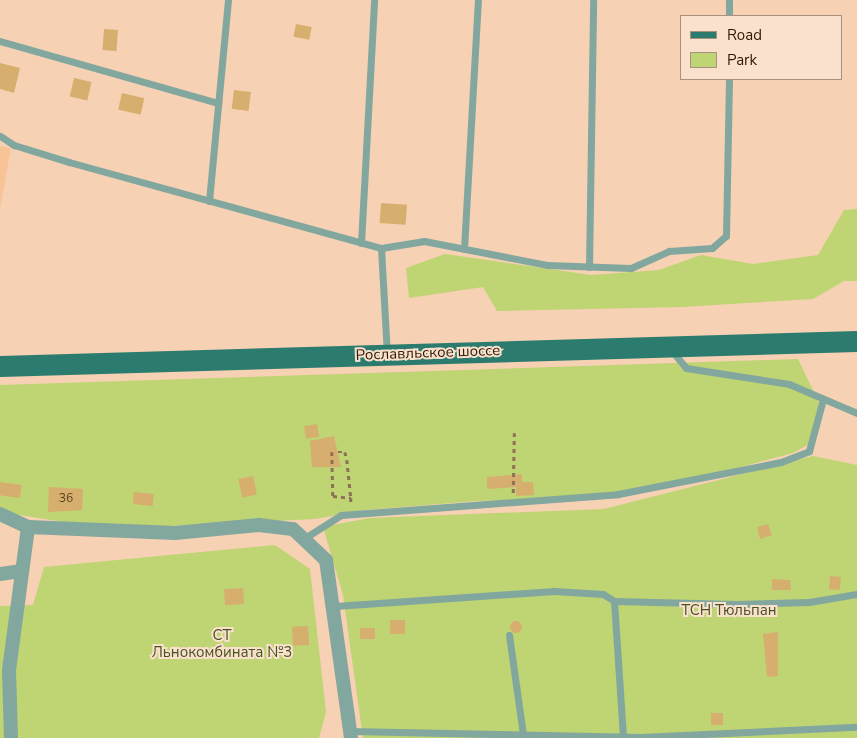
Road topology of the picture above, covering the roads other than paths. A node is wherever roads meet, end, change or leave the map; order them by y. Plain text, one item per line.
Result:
1 (228, 0) edge
2 (374, 0) edge
3 (478, 0) edge
4 (594, 0) edge
5 (729, 0) edge
6 (729, 15) edge
7 (0, 41) edge
8 (729, 80) edge
9 (218, 102) junction
10 (0, 136) edge
11 (209, 201) junction
12 (361, 243) junction
13 (381, 248) junction
14 (464, 249) junction
15 (589, 267) junction
16 (857, 341) edge
17 (668, 346) junction
18 (387, 354) junction
19 (0, 366) edge
20 (823, 399) junction
21 (857, 414) edge
22 (0, 514) edge
23 (28, 527) junction
24 (303, 539) junction
25 (22, 571) junction
26 (0, 574) edge
27 (857, 594) edge
28 (614, 601) junction
29 (335, 606) junction
30 (509, 634) dead end
31 (4, 670) edge
32 (857, 727) edge
33 (523, 734) junction
34 (350, 735) edge
35 (623, 737) edge
36 (11, 738) edge

1 - 9 lane
2 - 12 lane
3 - 14 lane
4 - 15 lane
5 - 6 lane
7 - 9 lane
8 - 15 lane
9 - 11 lane
10 - 11 lane
11 - 12 lane
12 - 13 lane
13 - 14 lane
13 - 18 lane
14 - 15 lane
16 - 17 main road, Рославльское шоссе
17 - 18 main road, Рославльское шоссе
17 - 20 lane
18 - 19 main road, Рославльское шоссе
20 - 21 lane
20 - 24 lane
22 - 23 street
23 - 24 street
23 - 25 street
24 - 29 street
25 - 26 street
25 - 31 street
27 - 28 lane
28 - 29 lane
28 - 35 lane
29 - 34 street
30 - 33 lane
31 - 36 street
32 - 35 lane
33 - 34 lane
33 - 35 lane

